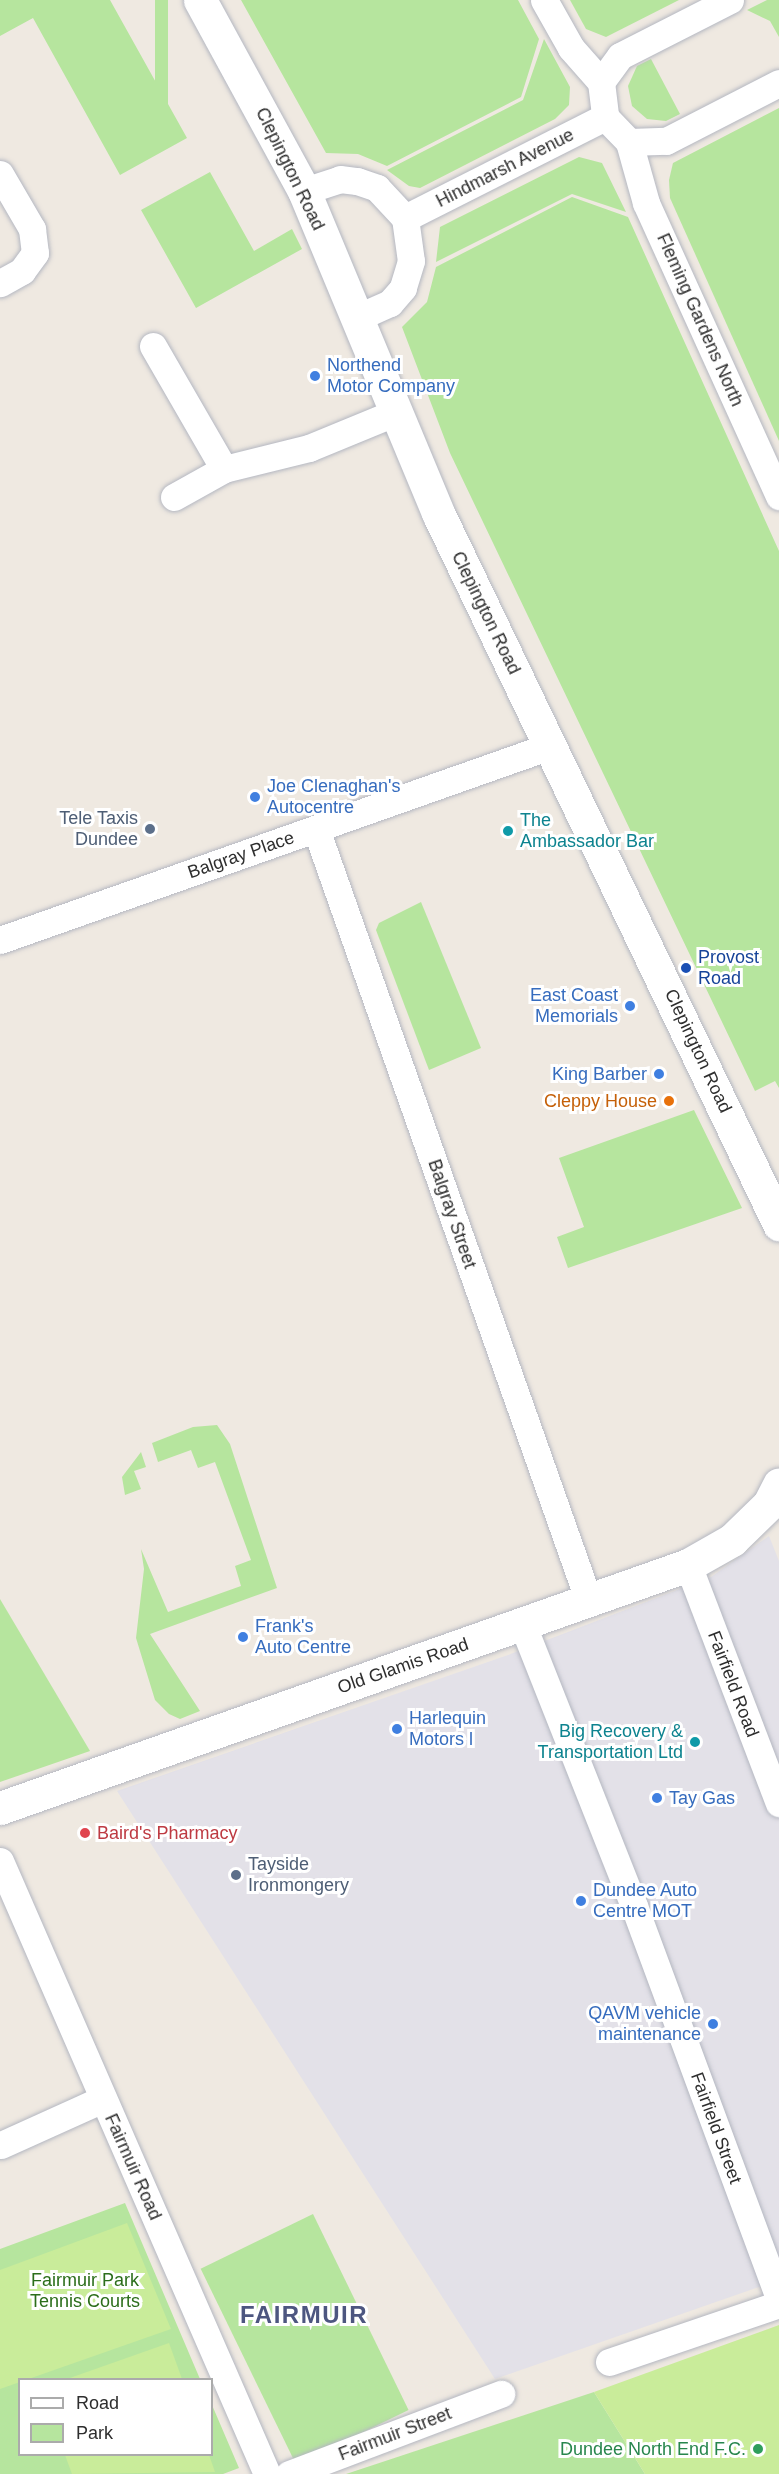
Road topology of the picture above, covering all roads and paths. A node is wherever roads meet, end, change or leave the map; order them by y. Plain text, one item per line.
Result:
1 (200, 0) edge
2 (544, 0) edge
3 (730, 0) edge
4 (601, 82) junction
5 (779, 83) edge
6 (605, 117) junction
7 (629, 142) junction
8 (0, 174) edge
9 (304, 191) junction
10 (405, 218) junction
11 (0, 283) edge
12 (357, 318) junction
13 (153, 346) dead end
14 (394, 412) junction
15 (224, 469) junction
16 (779, 496) edge
17 (174, 497) dead end
18 (550, 746) junction
19 (316, 829) junction
20 (0, 940) edge
21 (779, 1224) edge
22 (779, 1484) edge
23 (688, 1565) junction
24 (588, 1599) junction
25 (522, 1623) junction
26 (779, 1803) edge
27 (0, 1808) edge
28 (0, 1861) edge
29 (103, 2099) junction
30 (1, 2145) edge
31 (779, 2298) edge
32 (779, 2304) edge
33 (609, 2362) dead end
34 (501, 2394) dead end
35 (267, 2474) edge
36 (289, 2474) edge

1 - 9 street, Clepington Road
2 - 4 street
3 - 4 street
4 - 6 street
5 - 7 street
6 - 7 street
6 - 10 street, Hindmarsh Avenue
7 - 16 street, Fleming Gardens North
8 - 11 street
9 - 10 street
9 - 12 street, Clepington Road
10 - 12 street
12 - 14 street, Clepington Road
13 - 15 street
14 - 15 street
14 - 18 street, Clepington Road
15 - 17 street
18 - 19 street, Balgray Place
18 - 21 street, Clepington Road
19 - 20 street, Balgray Place
19 - 24 street, Balgray Street
22 - 23 street, Old Glamis Road
23 - 24 street, Old Glamis Road
23 - 26 street, Fairfield Road
24 - 25 street, Old Glamis Road
25 - 27 street, Old Glamis Road
25 - 31 street, Fairfield Street
28 - 29 street, Fairmuir Road
29 - 30 street
29 - 35 street, Fairmuir Road
32 - 33 street
34 - 36 street, Fairmuir Street

